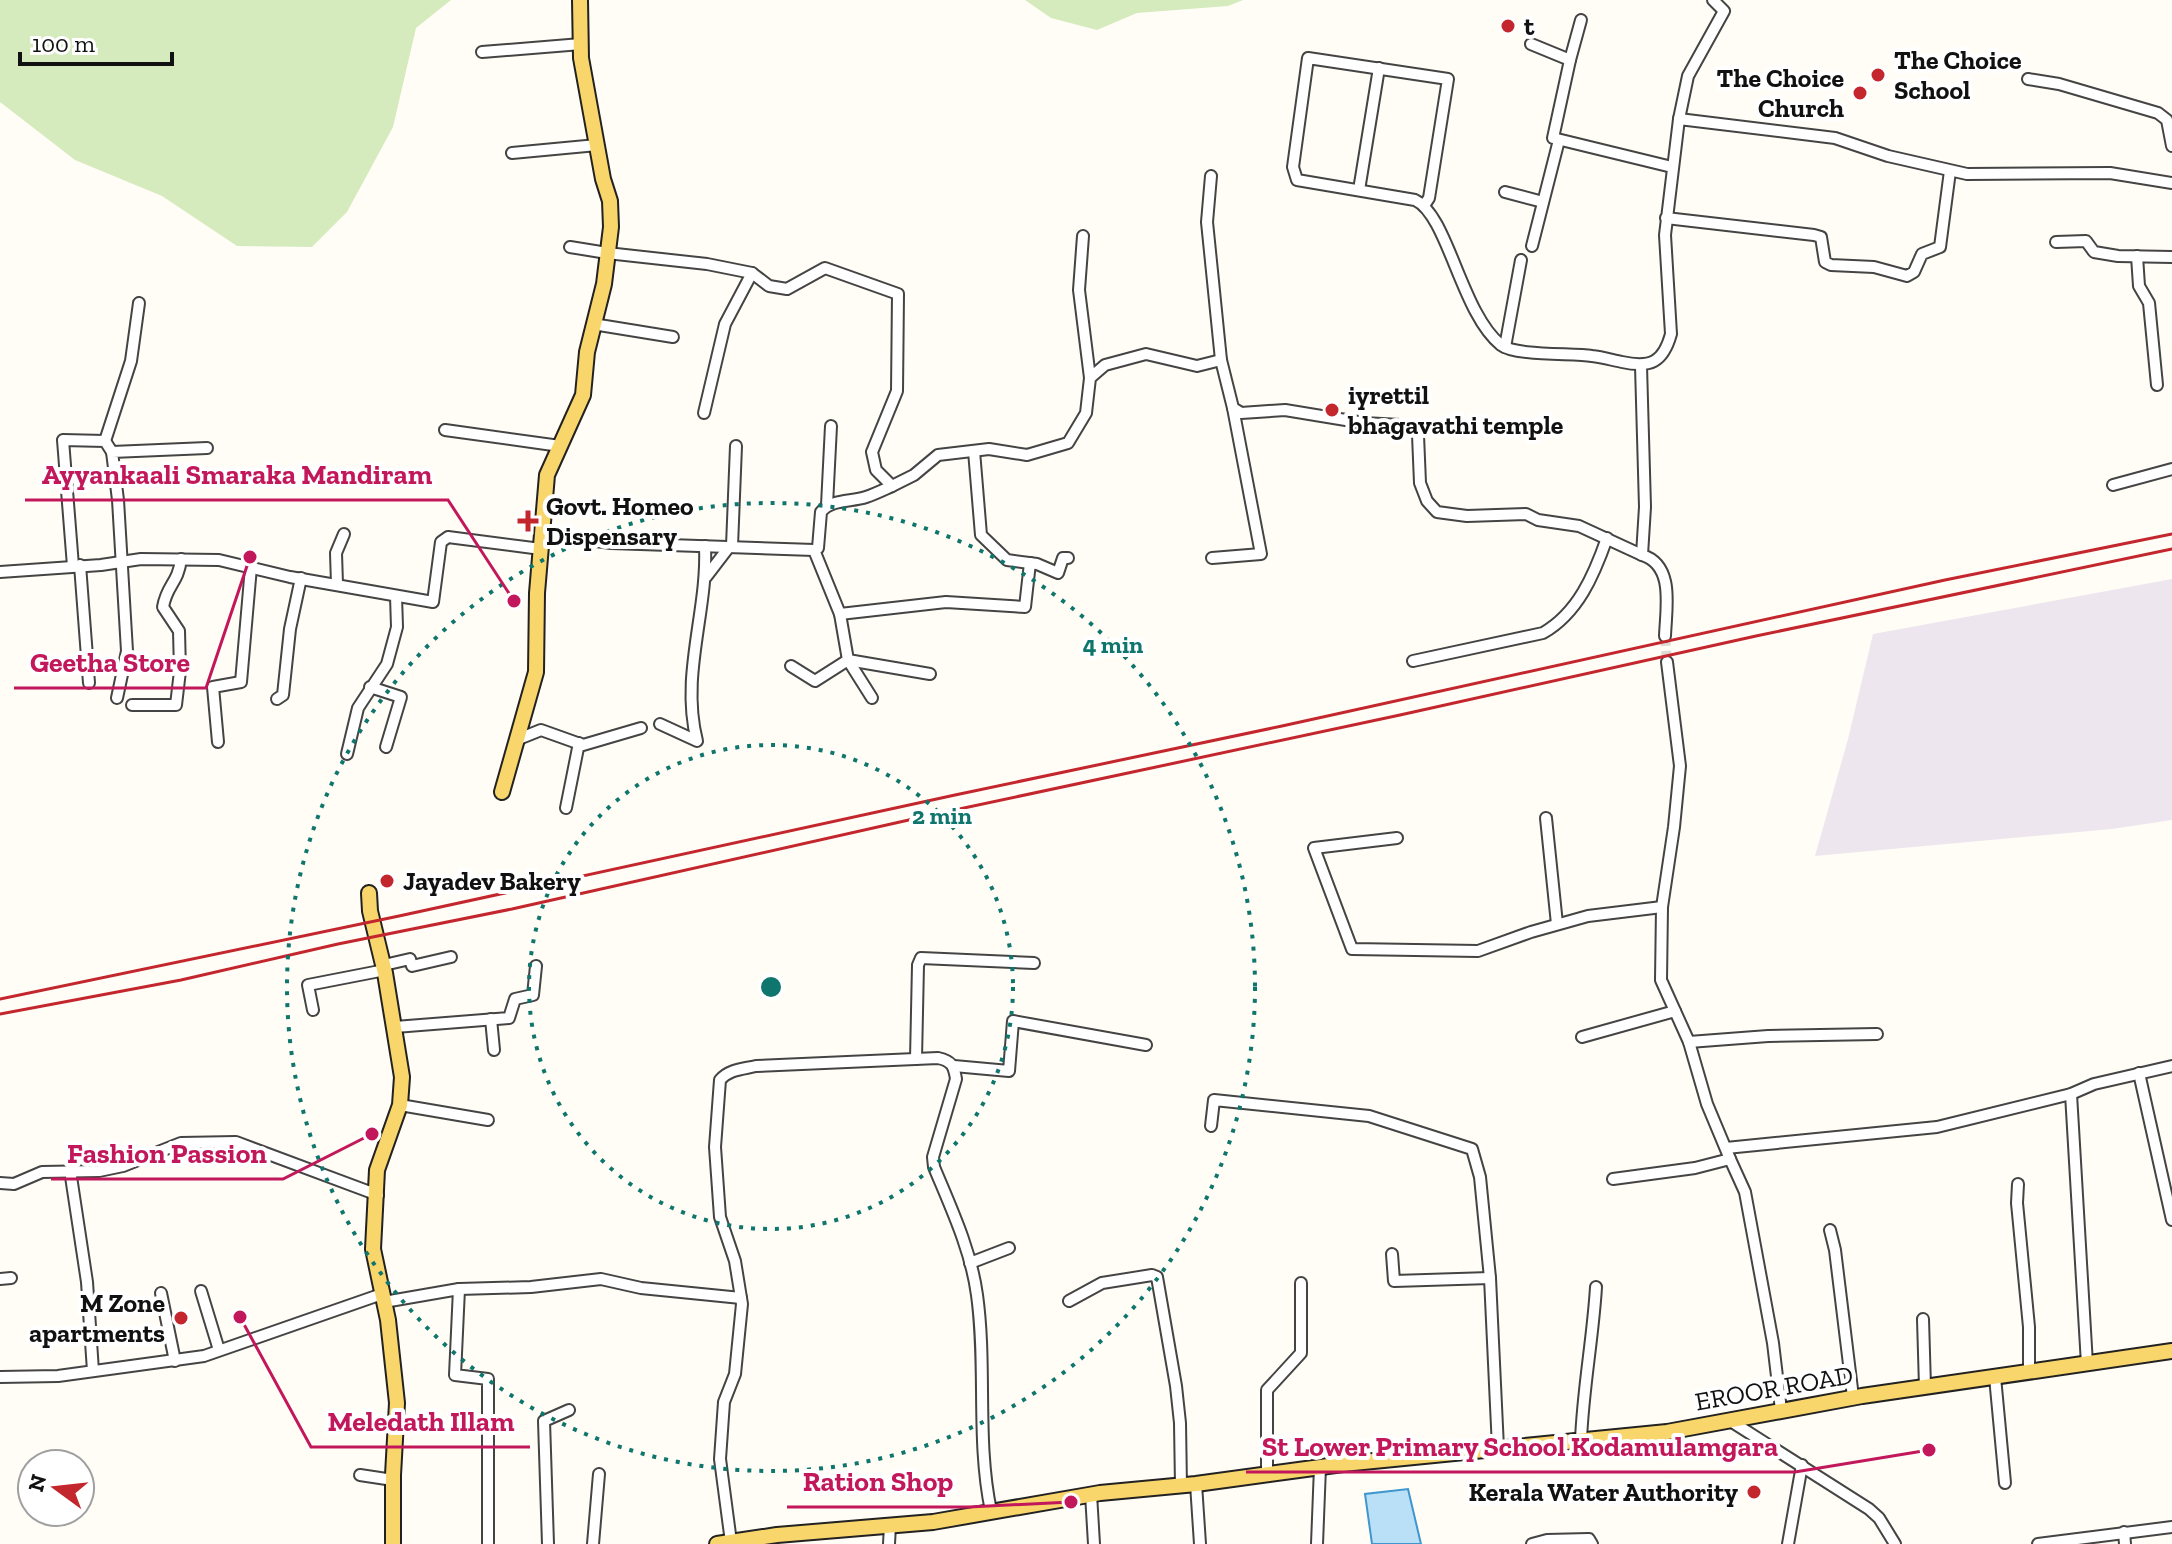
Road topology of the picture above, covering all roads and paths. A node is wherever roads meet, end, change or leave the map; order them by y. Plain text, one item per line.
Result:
1 (580, 0) edge
2 (1713, 0) edge
3 (1581, 20) dead end
4 (581, 44) junction
5 (1531, 44) dead end
6 (482, 52) dead end
7 (1570, 60) junction
8 (1379, 68) junction
9 (2028, 79) dead end
10 (1679, 119) junction
11 (2170, 119) edge
12 (1559, 140) junction
13 (597, 145) junction
14 (2172, 146) edge
15 (512, 153) dead end
16 (1672, 167) junction
17 (1950, 171) junction
18 (1211, 176) dead end
19 (2172, 183) edge
20 (1359, 190) junction
21 (1505, 192) dead end
22 (1543, 202) junction
23 (1425, 204) junction
24 (1666, 218) junction
25 (1083, 236) dead end
26 (2056, 242) dead end
27 (1532, 246) dead end
28 (570, 247) dead end
29 (607, 253) junction
30 (2137, 256) junction
31 (2172, 257) edge
32 (1521, 260) dead end
33 (752, 273) junction
34 (139, 303) dead end
35 (593, 324) junction
36 (673, 337) dead end
37 (1505, 347) junction
38 (1221, 360) junction
39 (1641, 366) junction
40 (1090, 378) junction
41 (2157, 385) dead end
42 (1233, 408) junction
43 (704, 413) dead end
44 (831, 426) dead end
45 (445, 430) dead end
46 (105, 441) junction
47 (560, 446) junction
48 (736, 446) dead end
49 (207, 448) dead end
50 (974, 451) junction
51 (112, 452) junction
52 (2172, 469) edge
53 (2113, 485) dead end
54 (892, 486) junction
55 (827, 505) junction
56 (344, 534) dead end
57 (1607, 538) junction
58 (541, 542) junction
59 (705, 546) junction
60 (731, 546) junction
61 (814, 550) junction
62 (1642, 555) junction
63 (1068, 558) dead end
64 (1212, 558) dead end
65 (181, 559) junction
66 (120, 563) junction
67 (1030, 563) junction
68 (76, 566) junction
69 (251, 567) junction
70 (0, 572) edge
71 (706, 577) junction
72 (301, 578) junction
73 (337, 584) junction
74 (396, 596) junction
75 (840, 614) junction
76 (1665, 636) tunnel mouth
77 (848, 660) junction
78 (1413, 661) dead end
79 (1667, 662) tunnel mouth
80 (791, 666) dead end
81 (930, 674) dead end
82 (89, 683) dead end
83 (370, 687) junction
84 (117, 698) dead end
85 (872, 698) dead end
86 (277, 699) dead end
87 (132, 705) dead end
88 (660, 724) dead end
89 (641, 728) dead end
90 (516, 740) junction
91 (218, 742) dead end
92 (579, 743) junction
93 (386, 747) dead end
94 (347, 754) dead end
95 (502, 792) dead end
96 (566, 808) dead end
97 (1546, 818) dead end
98 (1397, 838) dead end
99 (369, 893) dead end
100 (1662, 907) junction
101 (1557, 924) junction
102 (451, 957) dead end
103 (1034, 963) dead end
104 (536, 966) dead end
105 (384, 968) junction
106 (313, 1010) dead end
107 (1675, 1011) junction
108 (491, 1019) junction
109 (395, 1027) junction
110 (1877, 1034) dead end
111 (1582, 1037) dead end
112 (1689, 1042) junction
113 (1146, 1045) dead end
114 (494, 1050) dead end
115 (916, 1059) junction
116 (954, 1066) junction
117 (2172, 1066) edge
118 (2139, 1073) junction
119 (2071, 1094) junction
120 (400, 1105) junction
121 (488, 1120) dead end
122 (1211, 1126) dead end
123 (1726, 1148) junction
124 (1730, 1159) junction
125 (70, 1170) junction
126 (1613, 1179) dead end
127 (0, 1183) edge
128 (2018, 1184) dead end
129 (378, 1195) junction
130 (2172, 1220) edge
131 (1830, 1230) dead end
132 (1009, 1248) dead end
133 (1392, 1254) dead end
134 (970, 1263) junction
135 (1490, 1278) junction
136 (1301, 1283) dead end
137 (1596, 1287) dead end
138 (459, 1289) junction
139 (201, 1291) dead end
140 (161, 1293) dead end
141 (383, 1298) junction
142 (741, 1298) junction
143 (1069, 1301) dead end
144 (1923, 1319) dead end
145 (219, 1350) junction
146 (2172, 1351) edge
147 (175, 1361) junction
148 (2087, 1364) junction
149 (93, 1371) junction
150 (2029, 1372) junction
151 (0, 1377) edge
152 (1995, 1377) junction
153 (1925, 1387) junction
154 (1853, 1397) junction
155 (569, 1410) dead end
156 (1781, 1410) junction
157 (1728, 1420) junction
158 (1581, 1440) junction
159 (1498, 1448) junction
160 (1802, 1465) junction
161 (1320, 1467) junction
162 (599, 1474) dead end
163 (1267, 1474) junction
164 (360, 1475) dead end
165 (393, 1480) junction
166 (2005, 1483) dead end
167 (1188, 1485) junction
168 (1091, 1494) junction
169 (991, 1511) junction
170 (890, 1525) junction
171 (2172, 1527) edge
172 (2124, 1532) junction
173 (749, 1542) edge
174 (724, 1543) edge
175 (393, 1544) edge
176 (488, 1544) edge
177 (548, 1544) edge
178 (593, 1544) edge
179 (889, 1544) edge
180 (1094, 1544) edge
181 (1200, 1544) edge
182 (1317, 1544) edge
183 (1532, 1544) edge
184 (1592, 1544) edge
185 (1788, 1544) edge
186 (1895, 1544) edge
187 (2038, 1544) edge
188 (2125, 1544) edge

1 - 4 main road
2 - 10 street
3 - 7 street
4 - 6 street
4 - 13 main road
5 - 7 street
7 - 12 street
8 - 20 street
8 - 20 street
8 - 23 street
9 - 11 street
10 - 16 street
10 - 17 street
11 - 14 street
12 - 16 street
12 - 22 street
13 - 15 street
13 - 29 main road
16 - 24 street
17 - 19 street
17 - 24 street
18 - 38 street
20 - 23 street
21 - 22 street
22 - 27 street
23 - 37 street
24 - 39 street
25 - 40 street
26 - 30 street
28 - 29 street
29 - 33 street
29 - 35 main road
30 - 31 street
30 - 41 street
32 - 37 street
33 - 43 street
33 - 54 street
34 - 46 street
35 - 36 street
35 - 47 main road
37 - 39 street
38 - 40 street
38 - 42 street
39 - 62 street
40 - 50 street
42 - 57 street
42 - 64 street
44 - 55 street
45 - 47 street
46 - 51 street
46 - 68 street
47 - 58 main road
48 - 60 street
49 - 51 street
50 - 54 street
50 - 67 street
51 - 66 street
52 - 53 street
54 - 55 street
55 - 61 street
56 - 73 street
57 - 62 street
57 - 78 street
58 - 59 street
58 - 74 street
58 - 90 main road
59 - 60 street
59 - 71 street
60 - 61 street
60 - 71 street
61 - 75 street
62 - 76 street
63 - 67 street
65 - 66 street
65 - 69 street
65 - 87 street
66 - 68 street
66 - 84 street
67 - 75 street
68 - 70 street
68 - 82 street
69 - 72 street
69 - 91 street
71 - 88 street
72 - 73 street
72 - 86 street
73 - 74 street
74 - 83 street
75 - 77 street
77 - 80 street
77 - 81 street
77 - 85 street
79 - 100 street
83 - 93 street
83 - 94 street
89 - 92 street
90 - 92 street
90 - 95 main road
92 - 96 street
97 - 101 street
98 - 101 street
99 - 105 main road
100 - 101 street
100 - 107 street
102 - 105 street
103 - 115 street
104 - 108 street
105 - 106 street
105 - 109 main road
107 - 111 street
107 - 112 street
108 - 109 street
108 - 114 street
109 - 120 main road
110 - 112 street
112 - 123 street
113 - 116 street
115 - 116 street
115 - 142 street
116 - 134 street
117 - 118 street
118 - 119 street
118 - 130 street
119 - 123 street
119 - 148 street
120 - 121 street
120 - 129 main road
122 - 135 street
123 - 124 street
124 - 126 street
124 - 156 street
125 - 127 street
125 - 129 street
125 - 149 street
128 - 150 street
129 - 141 main road
131 - 154 street
132 - 134 street
133 - 135 street
134 - 169 street
135 - 159 street
136 - 163 street
137 - 158 street
138 - 141 street
138 - 142 street
138 - 176 street
139 - 145 street
140 - 147 street
141 - 145 street
141 - 165 main road
142 - 174 street
143 - 167 street
144 - 153 street
145 - 147 street
146 - 148 main road, EROOR ROAD
147 - 149 street
148 - 150 main road, EROOR ROAD
149 - 151 street
150 - 152 main road, EROOR ROAD
152 - 153 main road, EROOR ROAD
152 - 166 street
153 - 154 main road, EROOR ROAD
154 - 156 main road, EROOR ROAD
155 - 177 street
156 - 157 main road, EROOR ROAD
157 - 158 main road, EROOR ROAD
157 - 160 street
158 - 159 main road, EROOR ROAD
159 - 161 main road, EROOR ROAD
160 - 185 street
160 - 186 street
161 - 163 main road, EROOR ROAD
161 - 182 street
162 - 178 street
163 - 167 main road, EROOR ROAD
164 - 165 street
165 - 175 main road
167 - 168 main road, EROOR ROAD
167 - 181 street
168 - 169 main road, EROOR ROAD
168 - 180 street
169 - 170 main road, EROOR ROAD
170 - 173 main road, EROOR ROAD
170 - 179 street
171 - 172 street
172 - 187 street
172 - 188 street
173 - 174 main road, EROOR ROAD
183 - 184 street

